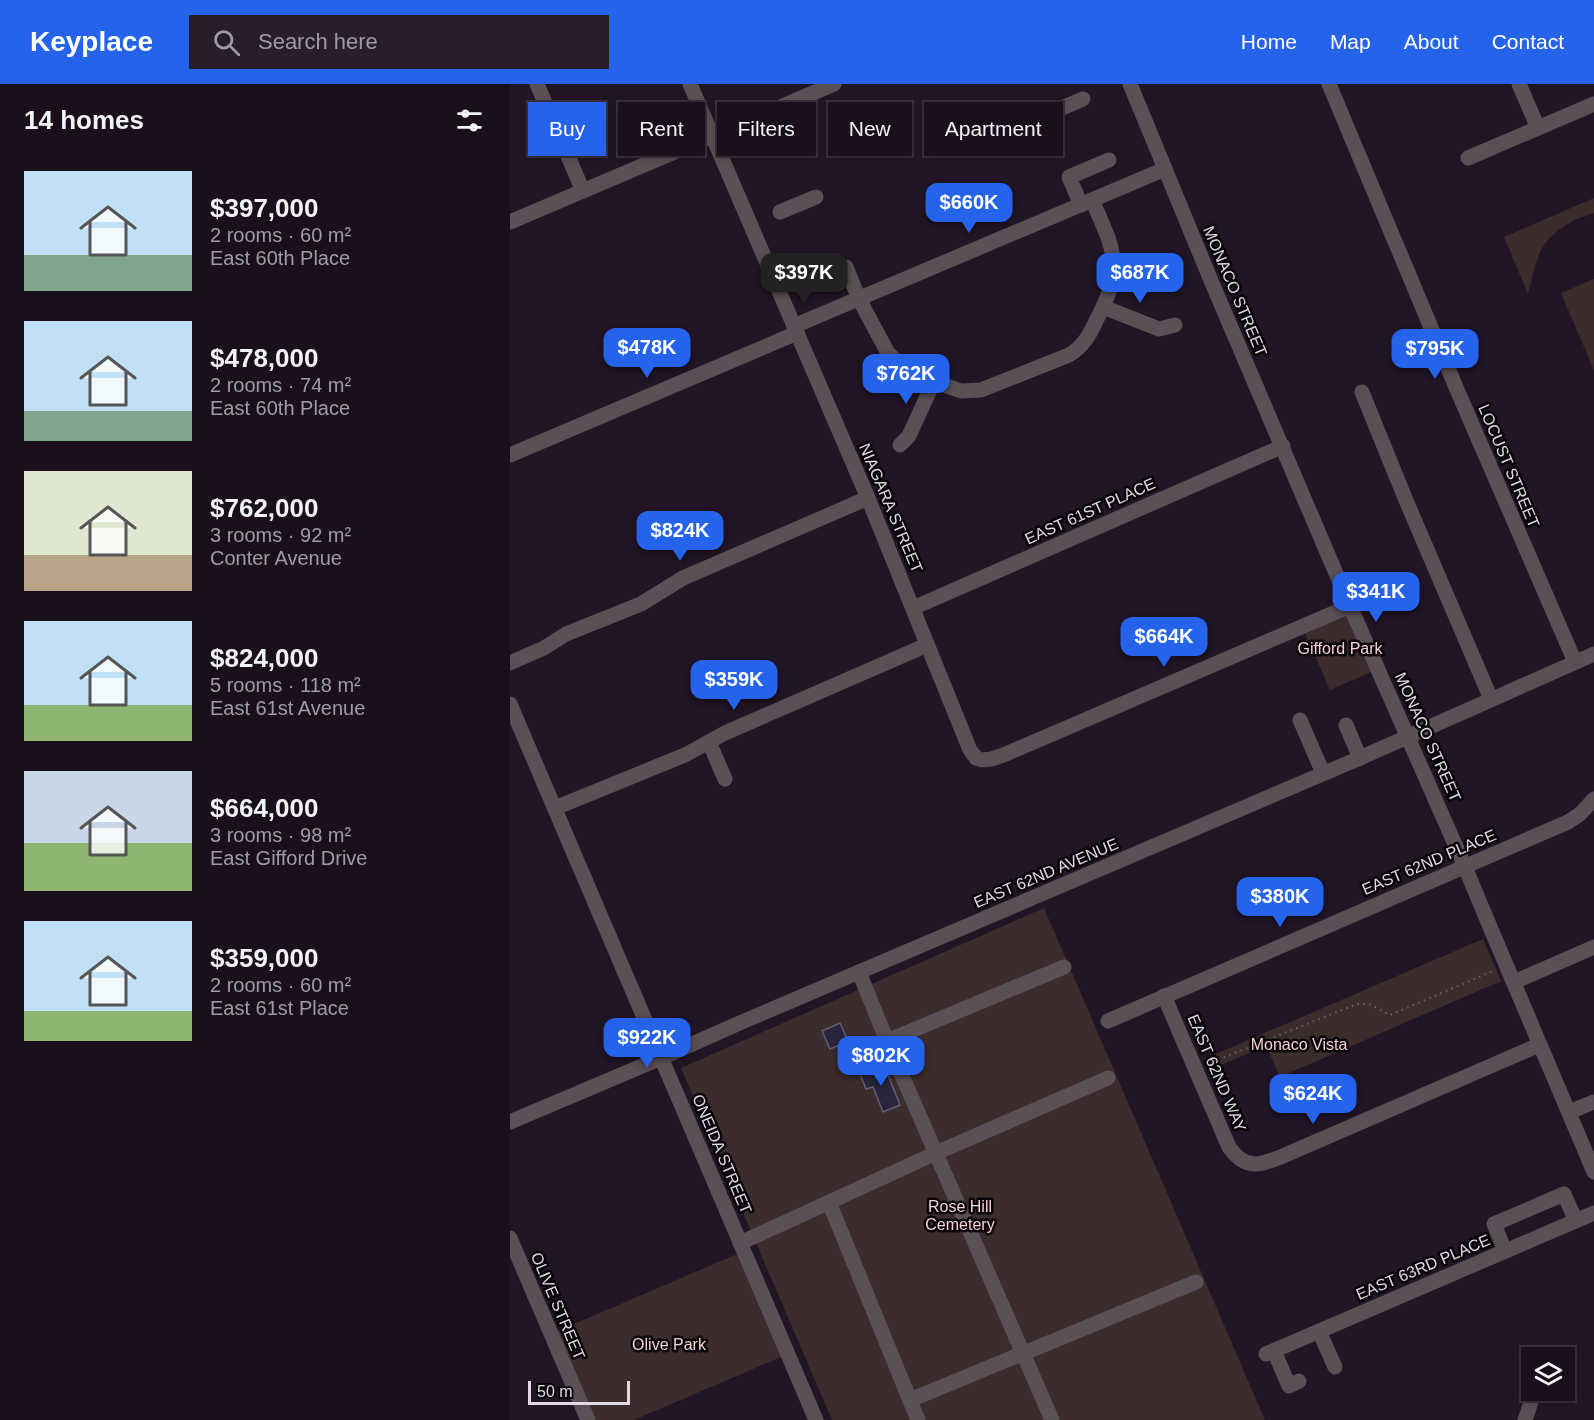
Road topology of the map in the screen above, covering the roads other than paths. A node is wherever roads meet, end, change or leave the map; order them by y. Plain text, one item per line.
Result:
1 (537, 84) edge
2 (690, 84) edge
3 (833, 84) edge
4 (1130, 84) edge
5 (1329, 84) edge
6 (1519, 84) edge
7 (1083, 99) dead end
8 (1594, 104) edge
9 (1063, 108) edge
10 (1538, 128) junction
11 (712, 136) junction
12 (1468, 158) dead end
13 (1108, 160) dead end
14 (1165, 169) junction
15 (583, 191) junction
16 (816, 197) dead end
17 (1086, 203) junction
18 (780, 212) dead end
19 (510, 222) edge
20 (810, 283) dead end
21 (859, 299) junction
22 (1103, 307) junction
23 (1175, 325) dead end
24 (796, 330) junction
25 (934, 381) junction
26 (1362, 392) dead end
27 (900, 445) dead end
28 (1283, 446) junction
29 (510, 456) edge
30 (868, 498) junction
31 (1350, 606) junction
32 (913, 609) junction
33 (927, 645) junction
34 (1594, 654) edge
35 (1575, 662) junction
36 (510, 663) edge
37 (1491, 699) junction
38 (510, 704) edge
39 (1300, 720) dead end
40 (1346, 725) dead end
41 (1409, 736) junction
42 (709, 742) junction
43 (1359, 758) junction
44 (1323, 773) junction
45 (725, 780) dead end
46 (1594, 799) edge
47 (555, 808) junction
48 (1466, 867) junction
49 (1594, 947) edge
50 (1064, 967) dead end
51 (859, 972) junction
52 (1514, 982) junction
53 (1164, 996) junction
54 (1107, 1021) dead end
55 (887, 1041) junction
56 (1539, 1045) junction
57 (661, 1058) junction
58 (1108, 1078) dead end
59 (1594, 1102) edge
60 (1569, 1112) junction
61 (510, 1122) edge
62 (936, 1153) junction
63 (1594, 1172) edge
64 (829, 1202) junction
65 (1594, 1213) edge
66 (1576, 1221) junction
67 (510, 1238) edge
68 (740, 1243) junction
69 (1505, 1251) junction
70 (1196, 1282) dead end
71 (1319, 1331) junction
72 (1024, 1354) junction
73 (1335, 1367) dead end
74 (1299, 1381) dead end
75 (910, 1400) junction
76 (1531, 1402) dead end
77 (588, 1420) edge
78 (816, 1420) edge
79 (918, 1420) edge
80 (1052, 1420) edge
81 (1525, 1420) edge

1 - 15 street
2 - 11 street, NIAGARA STREET
3 - 11 street
4 - 14 street, MONACO STREET
5 - 35 street, LOCUST STREET
6 - 10 street
7 - 9 street
8 - 10 street
10 - 12 street
11 - 15 street
11 - 24 street, NIAGARA STREET
13 - 17 street
14 - 17 street
14 - 28 street, MONACO STREET
15 - 19 street
16 - 18 street
17 - 21 street
17 - 22 street
20 - 21 street
21 - 24 street
21 - 25 street
22 - 23 street
22 - 25 street
24 - 29 street
24 - 30 street, NIAGARA STREET
25 - 27 street
26 - 37 street
28 - 31 street, MONACO STREET
28 - 32 street, EAST 61ST PLACE
30 - 32 street, NIAGARA STREET
30 - 36 street
31 - 33 street, NIAGARA STREET
31 - 41 street, MONACO STREET
32 - 33 street, NIAGARA STREET
33 - 42 street
34 - 35 street, EAST 62ND AVENUE
35 - 37 street, EAST 62ND AVENUE
37 - 41 street, EAST 62ND AVENUE
38 - 47 street, ONEIDA STREET
39 - 44 street
40 - 43 street
41 - 43 street, EAST 62ND AVENUE
41 - 48 street, MONACO STREET
42 - 45 street
42 - 47 street
43 - 44 street, EAST 62ND AVENUE
44 - 51 street, EAST 62ND AVENUE
46 - 48 street, EAST 62ND PLACE
47 - 57 street, ONEIDA STREET
48 - 52 street, MONACO STREET
48 - 53 street, EAST 62ND PLACE
49 - 52 street
50 - 55 street
51 - 55 street
51 - 57 street, EAST 62ND AVENUE
52 - 56 street, MONACO STREET
53 - 54 street, EAST 62ND PLACE
53 - 56 street, EAST 62ND WAY
55 - 62 street
56 - 60 street, MONACO STREET
57 - 61 street, EAST 62ND AVENUE
57 - 68 street, ONEIDA STREET
58 - 62 street
59 - 60 street
60 - 63 street, MONACO STREET
62 - 64 street
62 - 72 street
64 - 68 street
64 - 75 street
65 - 66 street, EAST 63RD PLACE
66 - 69 street, EAST 63RD PLACE
66 - 69 street
67 - 77 street, OLIVE STREET
68 - 78 street, ONEIDA STREET
69 - 71 street, EAST 63RD PLACE
70 - 72 street
71 - 73 street
71 - 74 street, EAST 63RD PLACE
72 - 75 street
72 - 80 street
75 - 79 street
76 - 81 street

